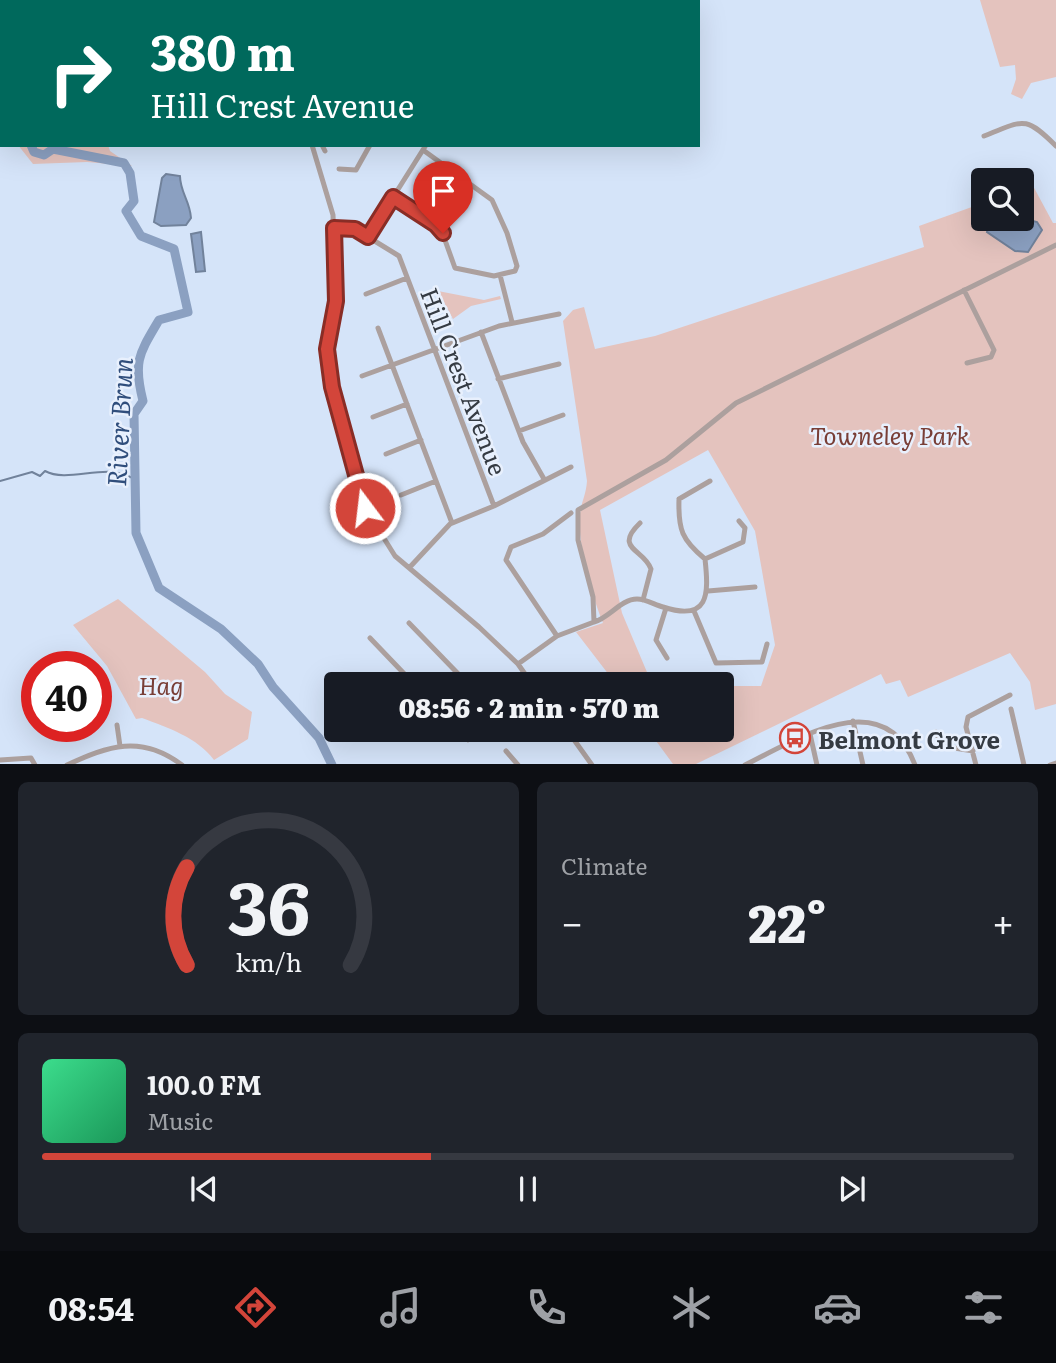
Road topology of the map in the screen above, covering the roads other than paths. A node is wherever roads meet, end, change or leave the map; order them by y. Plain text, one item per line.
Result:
1 (984, 136) dead end
2 (1056, 146) edge
3 (313, 147) edge
4 (369, 147) edge
5 (424, 147) edge
6 (338, 169) dead end
7 (393, 197) junction
8 (334, 228) junction
9 (368, 237) junction
10 (1056, 245) edge
11 (500, 275) junction
12 (407, 278) junction
13 (964, 290) junction
14 (366, 294) dead end
15 (559, 314) dead end
16 (512, 322) junction
17 (379, 328) dead end
18 (481, 332) junction
19 (435, 349) junction
20 (967, 363) dead end
21 (559, 364) dead end
22 (392, 365) junction
23 (362, 376) dead end
24 (498, 379) junction
25 (407, 404) junction
26 (563, 415) dead end
27 (373, 417) dead end
28 (519, 431) junction
29 (421, 440) junction
30 (386, 454) dead end
31 (571, 467) dead end
32 (544, 479) junction
33 (436, 481) junction
34 (710, 481) dead end
35 (671, 494) dead end
36 (401, 495) dead end
37 (679, 499) junction
38 (494, 506) junction
39 (571, 513) dead end
40 (739, 521) dead end
41 (452, 523) junction
42 (640, 523) dead end
43 (705, 559) junction
44 (409, 568) junction
45 (755, 587) dead end
46 (708, 591) junction
47 (643, 600) junction
48 (667, 608) junction
49 (694, 611) junction
50 (594, 622) junction
51 (409, 623) dead end
52 (557, 636) junction
53 (370, 638) dead end
54 (767, 644) dead end
55 (667, 658) dead end
56 (518, 664) junction
57 (403, 672) edge
58 (456, 672) edge
59 (524, 672) edge
60 (1010, 695) dead end
61 (1011, 709) dead end
62 (853, 721) junction
63 (117, 725) dead end
64 (936, 732) dead end
65 (810, 734) junction
66 (575, 742) edge
67 (120, 746) junction
68 (506, 751) dead end
69 (973, 751) junction
70 (762, 757) junction
71 (0, 760) edge
72 (514, 763) edge
73 (34, 764) edge
74 (67, 764) edge
75 (179, 764) edge
76 (589, 764) edge
77 (747, 764) edge
78 (765, 764) edge
79 (817, 764) edge
80 (863, 764) edge
81 (915, 764) edge
82 (976, 764) edge
83 (1024, 764) edge

1 - 2 street
3 - 8 street
4 - 6 street
5 - 7 street
5 - 11 street
7 - 9 street
7 - 11 street
8 - 9 street, Hill Crest Avenue
8 - 44 street
9 - 12 street, Hill Crest Avenue
10 - 13 street
11 - 16 street
12 - 14 street
12 - 19 street, Hill Crest Avenue
13 - 20 street
13 - 50 street
15 - 16 street
16 - 18 street
17 - 22 street
18 - 19 street
18 - 24 street
19 - 22 street
19 - 38 street, Hill Crest Avenue
21 - 24 street
22 - 23 street
22 - 25 street
24 - 28 street
25 - 27 street
25 - 29 street
26 - 28 street
28 - 32 street
29 - 30 street
29 - 33 street
31 - 32 street
32 - 38 street
33 - 36 street
33 - 41 street
34 - 37 street
35 - 37 street
37 - 43 street
38 - 41 street
39 - 52 street
40 - 43 street
41 - 44 street
42 - 47 street
43 - 46 street
44 - 56 street
45 - 46 street
46 - 49 street
47 - 48 street
47 - 50 street
48 - 49 street
48 - 55 street
49 - 54 street
50 - 52 street
51 - 58 street
52 - 56 street
53 - 57 street
56 - 59 street
60 - 69 street
61 - 83 street
62 - 65 street
62 - 80 street
62 - 81 street
63 - 67 street
64 - 69 street
65 - 70 street
65 - 79 street
66 - 76 street
67 - 74 street
67 - 75 street
68 - 72 street
69 - 82 street
70 - 77 street
70 - 78 street
71 - 73 street

